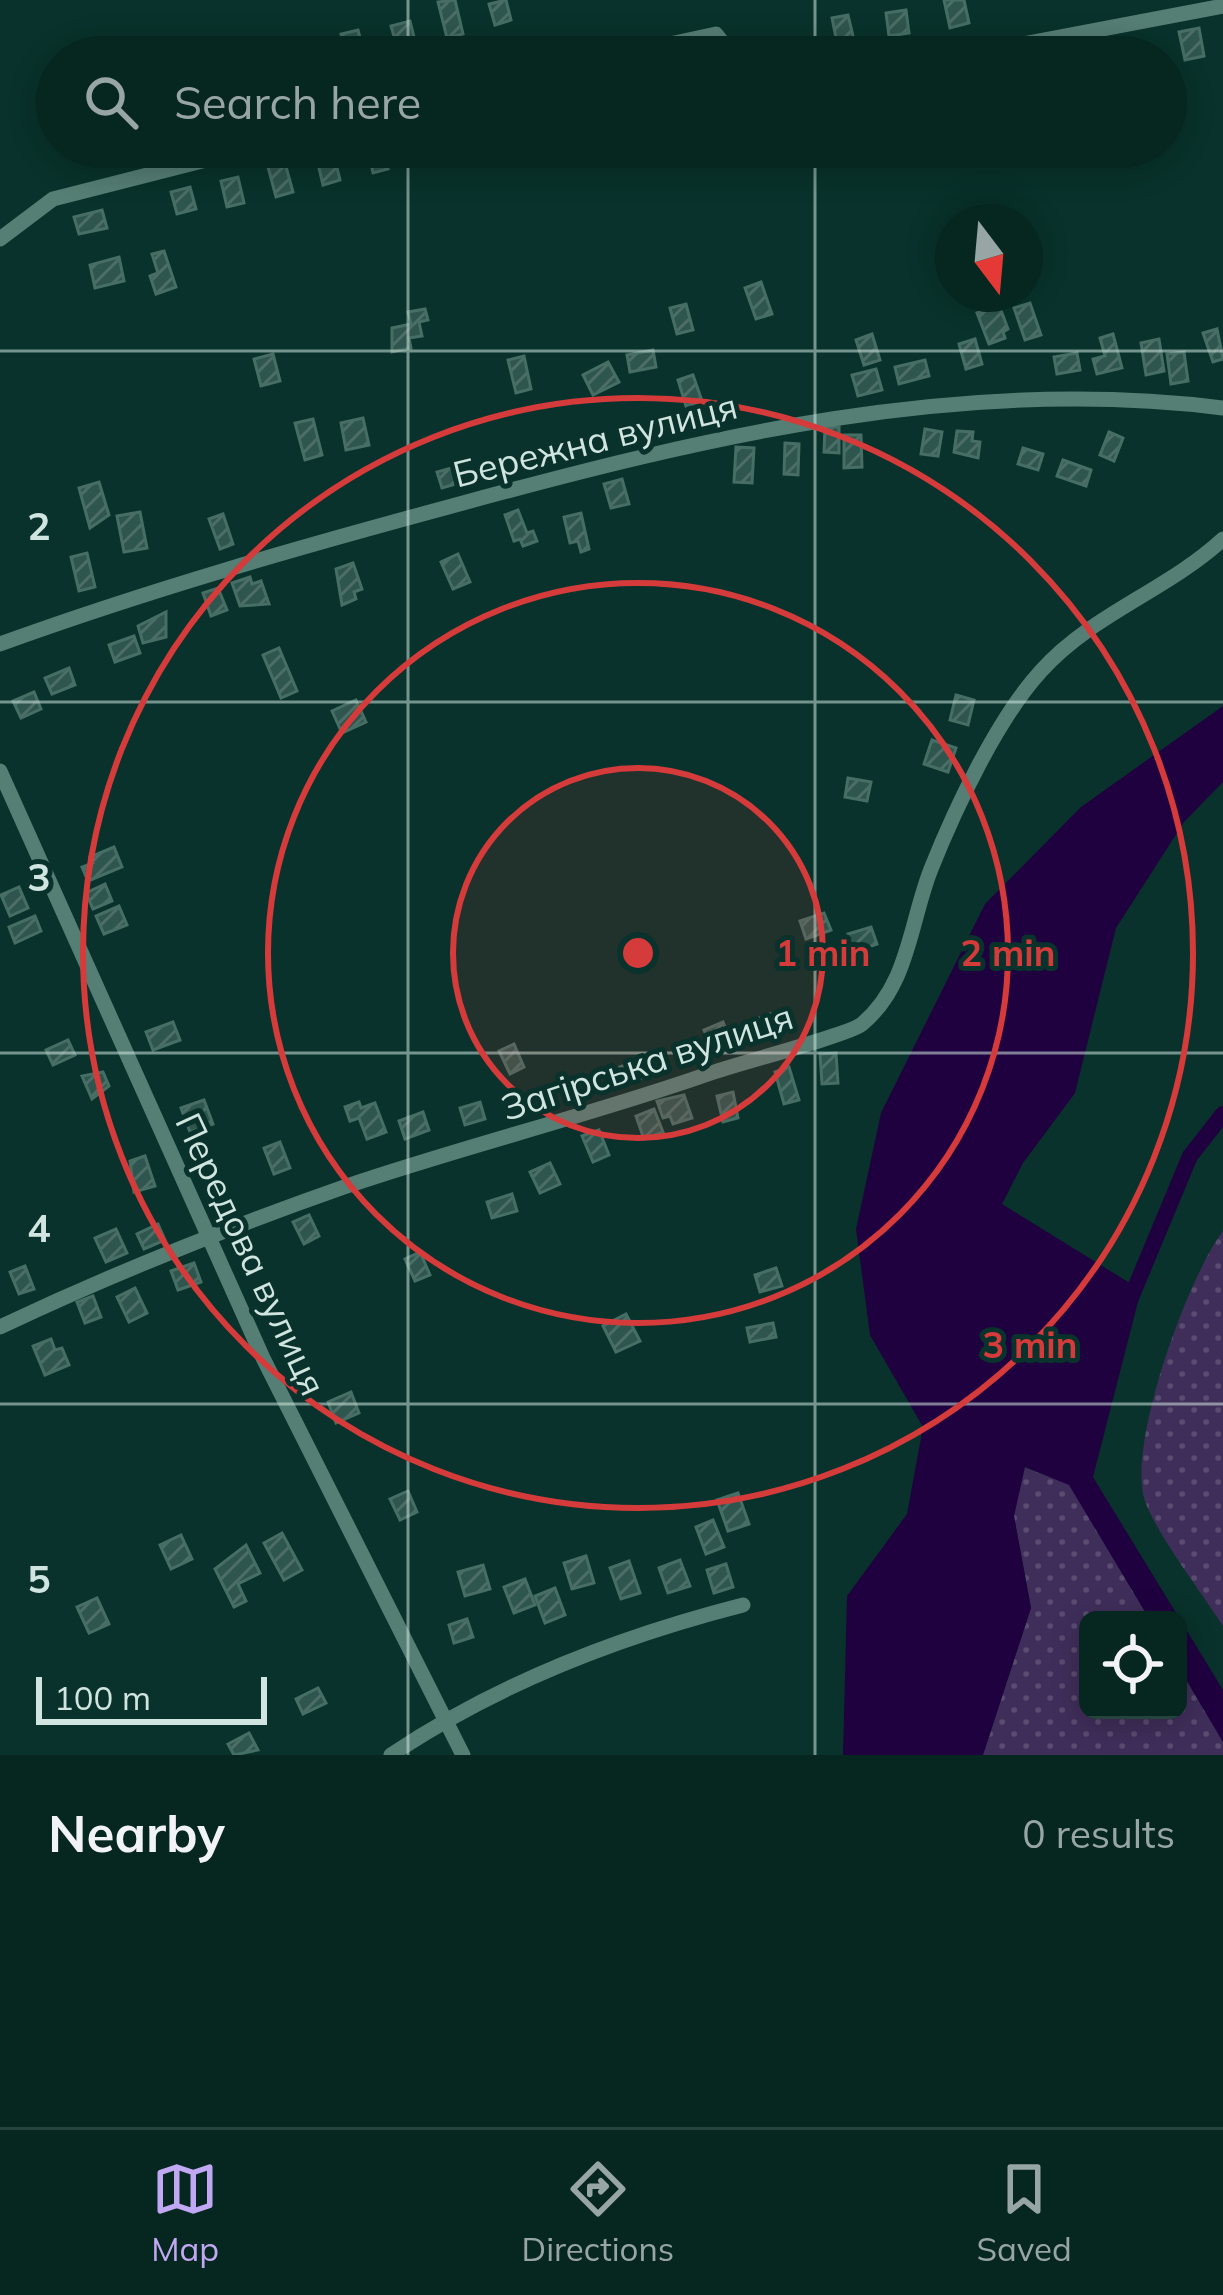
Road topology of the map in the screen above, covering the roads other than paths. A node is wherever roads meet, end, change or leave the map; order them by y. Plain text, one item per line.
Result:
1 (1223, 6) edge
2 (1065, 36) edge
3 (175, 168) edge
4 (0, 239) edge
5 (1223, 408) edge
6 (1223, 539) edge
7 (0, 644) edge
8 (0, 771) edge
9 (208, 1238) junction
10 (0, 1327) edge
11 (743, 1605) dead end
12 (446, 1722) junction
13 (391, 1755) edge
14 (463, 1755) edge

1 - 2 street
3 - 4 street
5 - 7 street, Бережна вулиця
6 - 9 street, Загірська вулиця
8 - 9 street, Передова вулиця
9 - 10 street, Загірська вулиця
9 - 12 street, Передова вулиця
11 - 12 street
12 - 13 street
12 - 14 street, Передова вулиця

